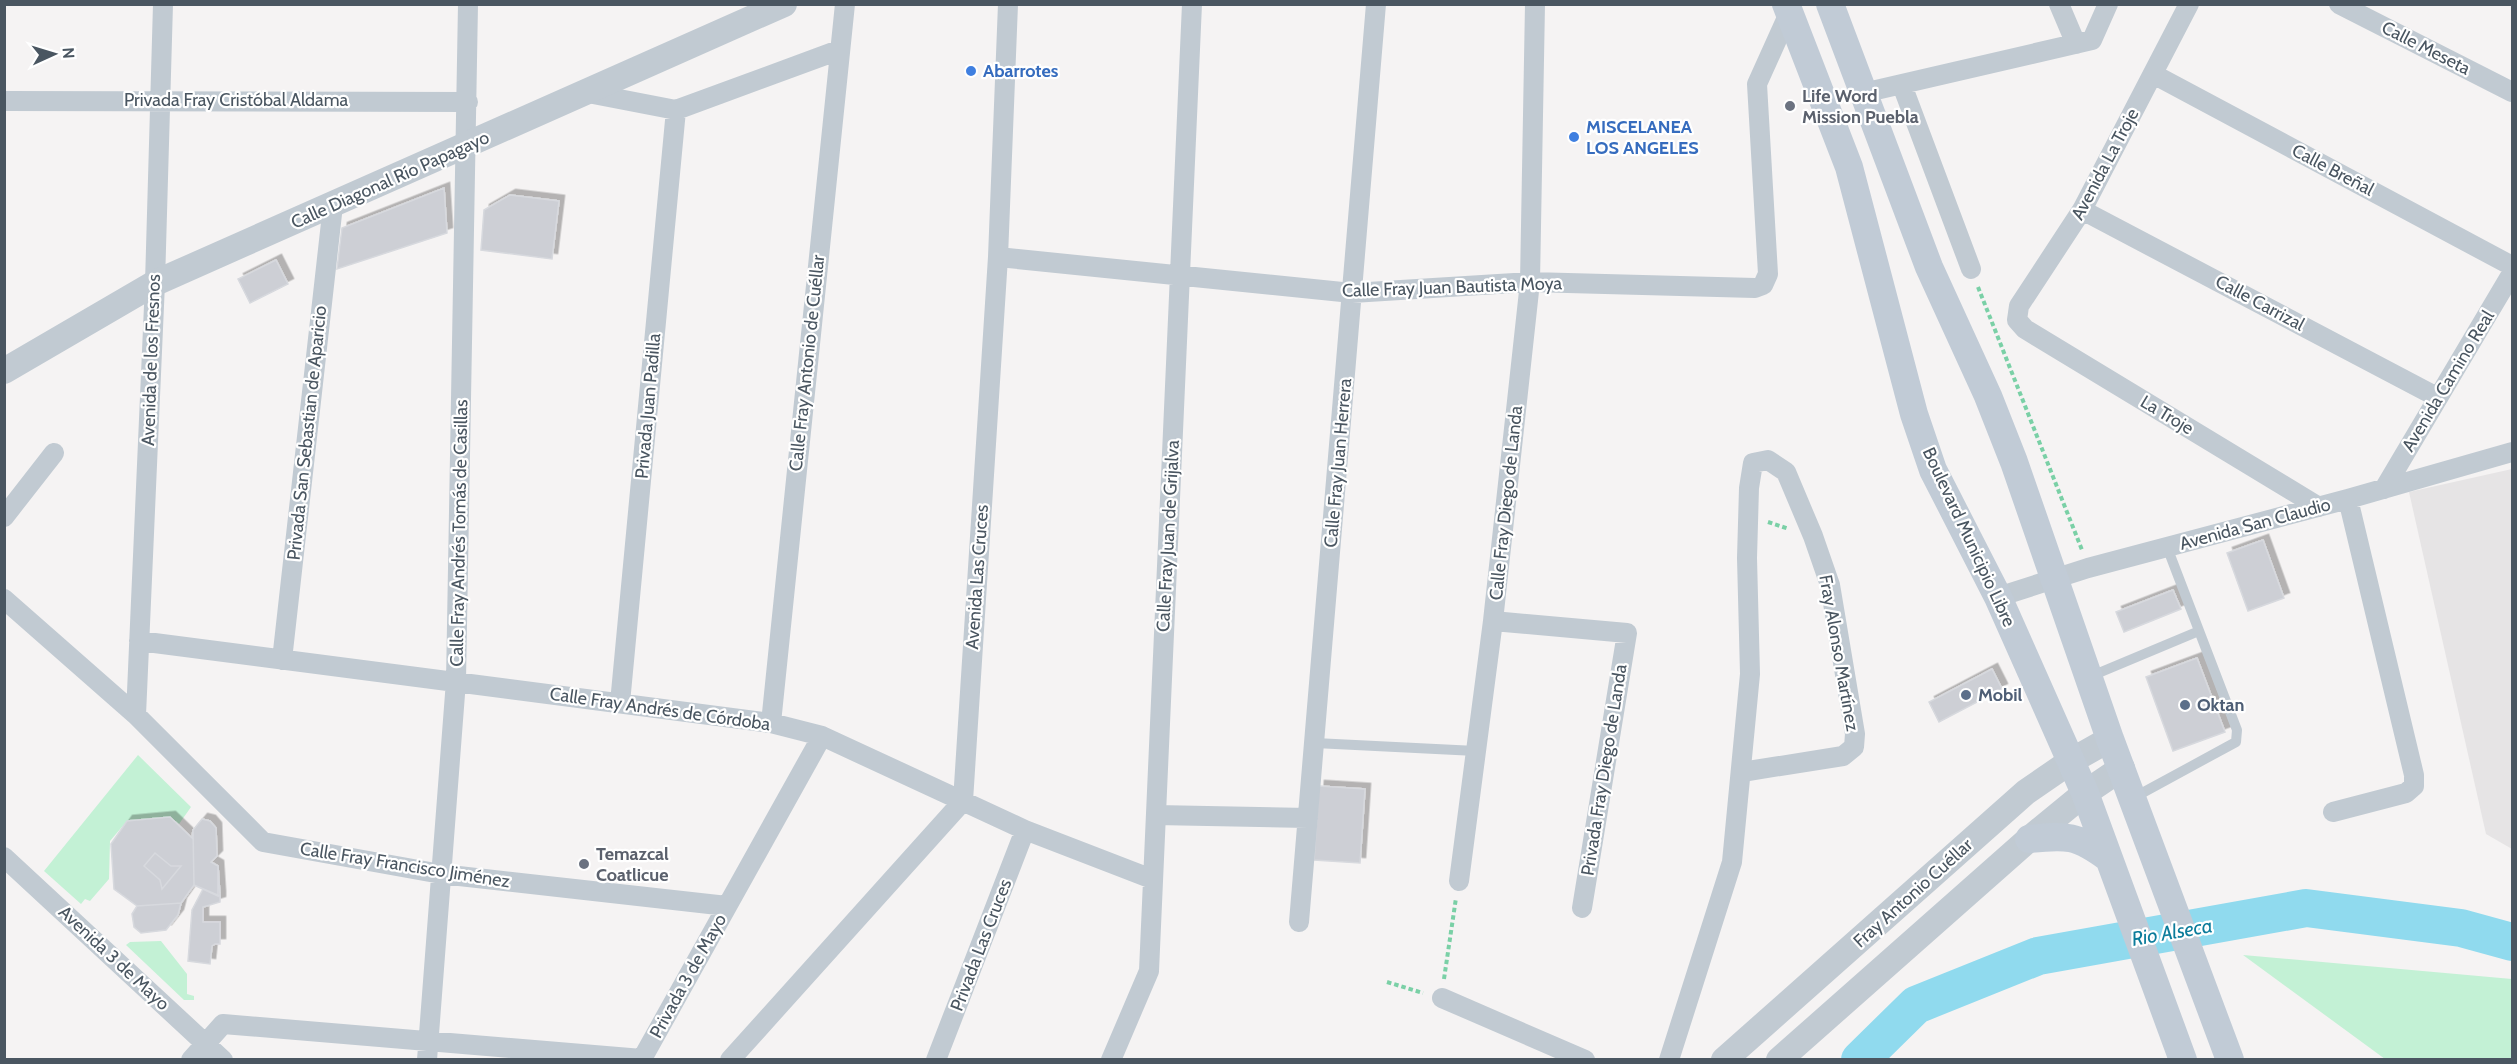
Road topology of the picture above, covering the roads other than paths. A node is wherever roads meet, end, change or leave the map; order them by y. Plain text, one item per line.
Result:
1 (163, 4) edge
2 (468, 4) edge
3 (784, 4) edge
4 (845, 4) edge
5 (1008, 4) edge
6 (1192, 4) edge
7 (1376, 4) edge
8 (1535, 4) edge
9 (1830, 4) edge
10 (2059, 4) edge
11 (2108, 4) edge
12 (2189, 4) edge
13 (2339, 4) edge
14 (1788, 9) edge
15 (2076, 44) junction
16 (839, 50) junction
17 (2153, 74) junction
18 (1902, 85) junction
19 (2512, 92) edge
20 (588, 93) junction
21 (1863, 93) junction
22 (160, 100) junction
23 (4, 101) edge
24 (468, 102) junction
25 (676, 110) junction
26 (467, 146) junction
27 (333, 205) junction
28 (2082, 210) junction
29 (998, 257) junction
30 (2512, 267) edge
31 (1971, 269) road end
32 (2512, 273) edge
33 (1180, 277) junction
34 (1530, 282) junction
35 (155, 283) junction
36 (1352, 293) junction
37 (2017, 320) joint
38 (4, 371) edge
39 (2437, 397) junction
40 (2512, 452) edge
41 (54, 453) dead end
42 (2385, 489) junction
43 (2348, 499) junction
44 (2319, 507) junction
45 (4, 517) edge
46 (2167, 547) junction
47 (2053, 579) junction
48 (1998, 597) junction
49 (4, 599) edge
50 (1493, 621) junction
51 (2199, 631) junction
52 (139, 641) junction
53 (282, 660) junction
54 (2088, 677) junction
55 (456, 681) junction
56 (620, 703) junction
57 (136, 715) junction
58 (771, 723) junction
59 (822, 736) junction
60 (2110, 739) junction
61 (1315, 743) junction
62 (1476, 752) junction
63 (2071, 761) junction
64 (2122, 768) junction
65 (1742, 772) junction
66 (2085, 793) junction
67 (2133, 798) junction
68 (963, 801) junction
69 (2333, 812) dead end
70 (1156, 815) junction
71 (1308, 818) junction
72 (1025, 830) junction
73 (2029, 839) junction
74 (4, 857) edge
75 (2108, 858) junction
76 (441, 874) junction
77 (1152, 879) junction
78 (1458, 881) road end
79 (727, 906) junction
80 (1582, 908) dead end
81 (1299, 922) dead end
82 (1442, 998) road end
83 (205, 1043) junction
84 (429, 1050) edge
85 (191, 1059) edge
86 (223, 1059) edge
87 (730, 1059) edge
88 (936, 1059) edge
89 (1110, 1059) edge
90 (1585, 1059) edge
91 (1669, 1059) edge
92 (1725, 1059) edge
93 (1779, 1059) edge
94 (2183, 1059) edge
95 (2230, 1059) edge

1 - 22 street, Avenida de los Fresnos
2 - 24 street, Calle Fray Andrés Tomás de Casillas
3 - 20 street, Calle Diagonal Río Papagayo
4 - 16 street, Calle Fray Antonio de Cuéllar
5 - 29 street, Avenida Las Cruces
6 - 33 street, Calle Fray Juan de Grijalva
7 - 36 street, Calle Fray Juan Herrera
8 - 34 street, Calle Fray Diego de Landa
9 - 21 main road
10 - 15 street
11 - 15 street
12 - 17 street, Avenida La Troje
13 - 19 street, Calle Meseta
14 - 34 street, Calle Fray Juan Bautista Moya
14 - 48 main road, Boulevard Municipio Libre
15 - 18 street
16 - 25 street
16 - 58 street, Calle Fray Antonio de Cuéllar
17 - 28 street, Avenida La Troje
17 - 30 street, Calle Breñal
18 - 21 street
18 - 31 street
20 - 25 street
20 - 26 street, Calle Diagonal Río Papagayo
21 - 47 main road
22 - 23 street, Privada Fray Cristóbal Aldama
22 - 24 street, Privada Fray Cristóbal Aldama
22 - 35 street, Avenida de los Fresnos
24 - 26 street, Calle Fray Andrés Tomás de Casillas
25 - 56 street, Privada Juan Padilla
26 - 27 street, Calle Diagonal Río Papagayo
26 - 55 street, Calle Fray Andrés Tomás de Casillas
27 - 35 street, Calle Diagonal Río Papagayo
27 - 53 street, Privada San Sebastian de Aparicio
28 - 37 street, Avenida La Troje
28 - 39 street, Calle Carrizal
29 - 33 street, Calle Fray Juan Bautista Moya
29 - 68 street, Avenida Las Cruces
32 - 39 street, Avenida Camino Real
33 - 36 street, Calle Fray Juan Bautista Moya
33 - 70 street, Calle Fray Juan de Grijalva
34 - 36 street, Calle Fray Juan Bautista Moya
34 - 50 street, Calle Fray Diego de Landa
35 - 38 street, Calle Diagonal Río Papagayo
35 - 52 street, Avenida de los Fresnos
36 - 61 street, Calle Fray Juan Herrera
37 - 44 street, La Troje
39 - 42 street, Avenida Camino Real
40 - 42 street, Avenida San Claudio
41 - 45 street
42 - 43 street, Avenida San Claudio
43 - 44 street, Avenida San Claudio
43 - 69 street
44 - 46 street, Avenida San Claudio
46 - 47 street, Avenida San Claudio
46 - 51 lane
47 - 48 street, Avenida San Claudio
47 - 54 main road
48 - 63 main road, Boulevard Municipio Libre
49 - 57 street, Calle Fray Francisco Jiménez
50 - 62 street, Calle Fray Diego de Landa
50 - 80 street, Privada Fray Diego de Landa
51 - 54 lane
51 - 67 lane
52 - 53 street, Calle Fray Andrés de Córdoba
52 - 57 street, Avenida de los Fresnos
53 - 55 street, Calle Fray Andrés de Córdoba
54 - 60 main road
55 - 56 street, Calle Fray Andrés de Córdoba
55 - 76 street, Calle Fray Andrés Tomás de Casillas
56 - 58 street, Calle Fray Andrés de Córdoba
57 - 76 street, Calle Fray Francisco Jiménez
58 - 59 street, Calle Fray Andrés de Córdoba
59 - 68 street, Calle Fray Andrés de Córdoba
59 - 79 street, Privada 3 de Mayo
60 - 63 street, Fray Antonio Cuéllar
60 - 64 main road
61 - 62 lane
61 - 71 street, Calle Fray Juan Herrera
62 - 78 street, Calle Fray Diego de Landa
63 - 66 main road, Boulevard Municipio Libre
63 - 92 street, Fray Antonio Cuéllar
64 - 66 street, Fray Antonio Cuéllar
64 - 67 main road
65 - 65 street, Fray Alonso Martínez
65 - 91 street
66 - 73 street, Fray Antonio Cuéllar
66 - 75 main road, Boulevard Municipio Libre
67 - 95 main road
68 - 72 street, Calle Fray Andrés de Córdoba
68 - 87 street
70 - 71 street
70 - 77 street, Calle Fray Juan de Grijalva
71 - 81 street, Calle Fray Juan Herrera
72 - 77 street, Calle Fray Andrés de Córdoba
72 - 88 street, Privada Las Cruces
73 - 75 main road
73 - 93 street, Fray Antonio Cuéllar
74 - 83 street, Avenida 3 de Mayo
75 - 94 main road, Boulevard Municipio Libre
76 - 79 street, Calle Fray Francisco Jiménez
76 - 84 street, Calle Fray Andrés Tomás de Casillas
77 - 89 street, Calle Fray Juan de Grijalva
79 - 84 street, Privada 3 de Mayo
82 - 90 street
83 - 84 street, Privada 3 de Mayo
83 - 85 street, Privada 3 de Mayo
83 - 86 street, Avenida 3 de Mayo

